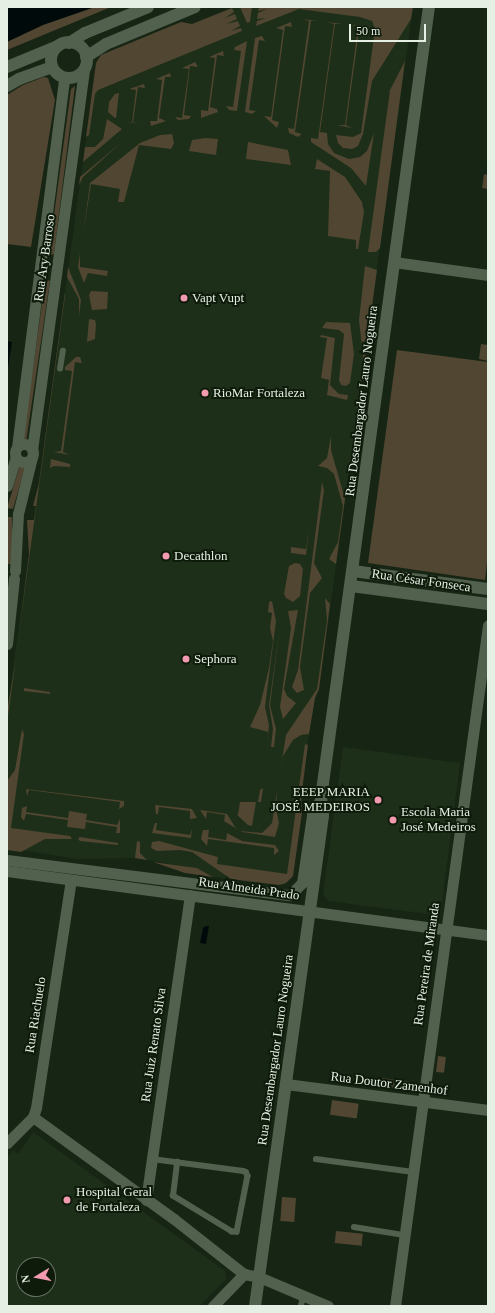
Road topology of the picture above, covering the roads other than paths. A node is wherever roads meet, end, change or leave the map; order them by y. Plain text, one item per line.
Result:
1 (148, 7) edge
2 (195, 7) edge
3 (429, 7) edge
4 (64, 44) junction
5 (86, 57) junction
6 (7, 67) edge
7 (52, 67) junction
8 (84, 69) junction
9 (64, 78) junction
10 (7, 86) edge
11 (394, 262) junction
12 (41, 264) junction
13 (57, 268) junction
14 (488, 275) edge
15 (63, 351) dead end
16 (60, 369) dead end
17 (14, 452) edge
18 (32, 454) junction
19 (7, 486) edge
20 (353, 571) junction
21 (11, 574) edge
22 (351, 586) junction
23 (488, 589) edge
24 (488, 604) edge
25 (488, 625) edge
26 (7, 644) edge
27 (321, 798) junction
28 (7, 860) edge
29 (7, 871) edge
30 (71, 880) junction
31 (190, 895) junction
32 (290, 895) joint
33 (309, 911) junction
34 (445, 929) junction
35 (488, 935) edge
36 (286, 1084) junction
37 (423, 1102) junction
38 (488, 1110) edge
39 (33, 1117) junction
40 (7, 1143) edge
41 (152, 1159) junction
42 (316, 1159) dead end
43 (177, 1162) junction
44 (413, 1172) junction
45 (146, 1200) junction
46 (354, 1227) dead end
47 (404, 1235) junction
48 (244, 1274) junction
49 (259, 1277) junction
50 (302, 1301) edge
51 (213, 1306) edge
52 (255, 1306) edge
53 (328, 1306) edge
54 (394, 1306) edge

1 - 4 street
2 - 5 street
3 - 11 street, Rua Desembargador Lauro Nogueira
4 - 5 street
4 - 6 street
4 - 7 street
5 - 8 street
7 - 9 street
7 - 10 street
8 - 9 street
8 - 13 street, Rua Ary Barroso
9 - 12 street, Rua Ary Barroso
11 - 14 street
11 - 20 street, Rua Desembargador Lauro Nogueira
12 - 13 street
12 - 17 street, Rua Ary Barroso
13 - 18 street, Rua Ary Barroso
15 - 16 lane
17 - 18 street
17 - 19 street, Rua Ary Barroso
18 - 21 street, Rua Ary Barroso
20 - 22 street, Rua Desembargador Lauro Nogueira
20 - 23 street, Rua César Fonseca
21 - 26 street, Rua Ary Barroso
22 - 24 street, Rua César Fonseca
22 - 27 street, Rua Desembargador Lauro Nogueira
25 - 34 street, Rua Pereira de Miranda
27 - 32 street, Rua Desembargador Lauro Nogueira
27 - 33 street, Rua Desembargador Lauro Nogueira
28 - 32 street, Rua Almeida Prado
29 - 30 street, Rua Almeida Prado
30 - 31 street, Rua Almeida Prado
30 - 39 street, Rua Riachuelo
31 - 33 street, Rua Almeida Prado
31 - 41 street, Rua Juiz Renato Silva
33 - 34 street, Rua Almeida Prado
33 - 36 street, Rua Desembargador Lauro Nogueira
34 - 35 street, Rua Almeida Prado
34 - 37 street, Rua Pereira de Miranda
36 - 37 street, Rua Doutor Zamenhof
36 - 49 street, Rua Desembargador Lauro Nogueira
37 - 38 street, Rua Doutor Zamenhof
37 - 44 street, Rua Pereira de Miranda
39 - 40 street
39 - 45 street
41 - 43 lane
41 - 45 street, Rua Juiz Renato Silva
42 - 44 lane
43 - 43 lane
44 - 47 street, Rua Pereira de Miranda
45 - 48 street
46 - 47 lane
47 - 54 street, Rua Pereira de Miranda
48 - 49 street
48 - 51 street
49 - 50 street
49 - 52 street, Rua Desembargador Lauro Nogueira
50 - 53 street

